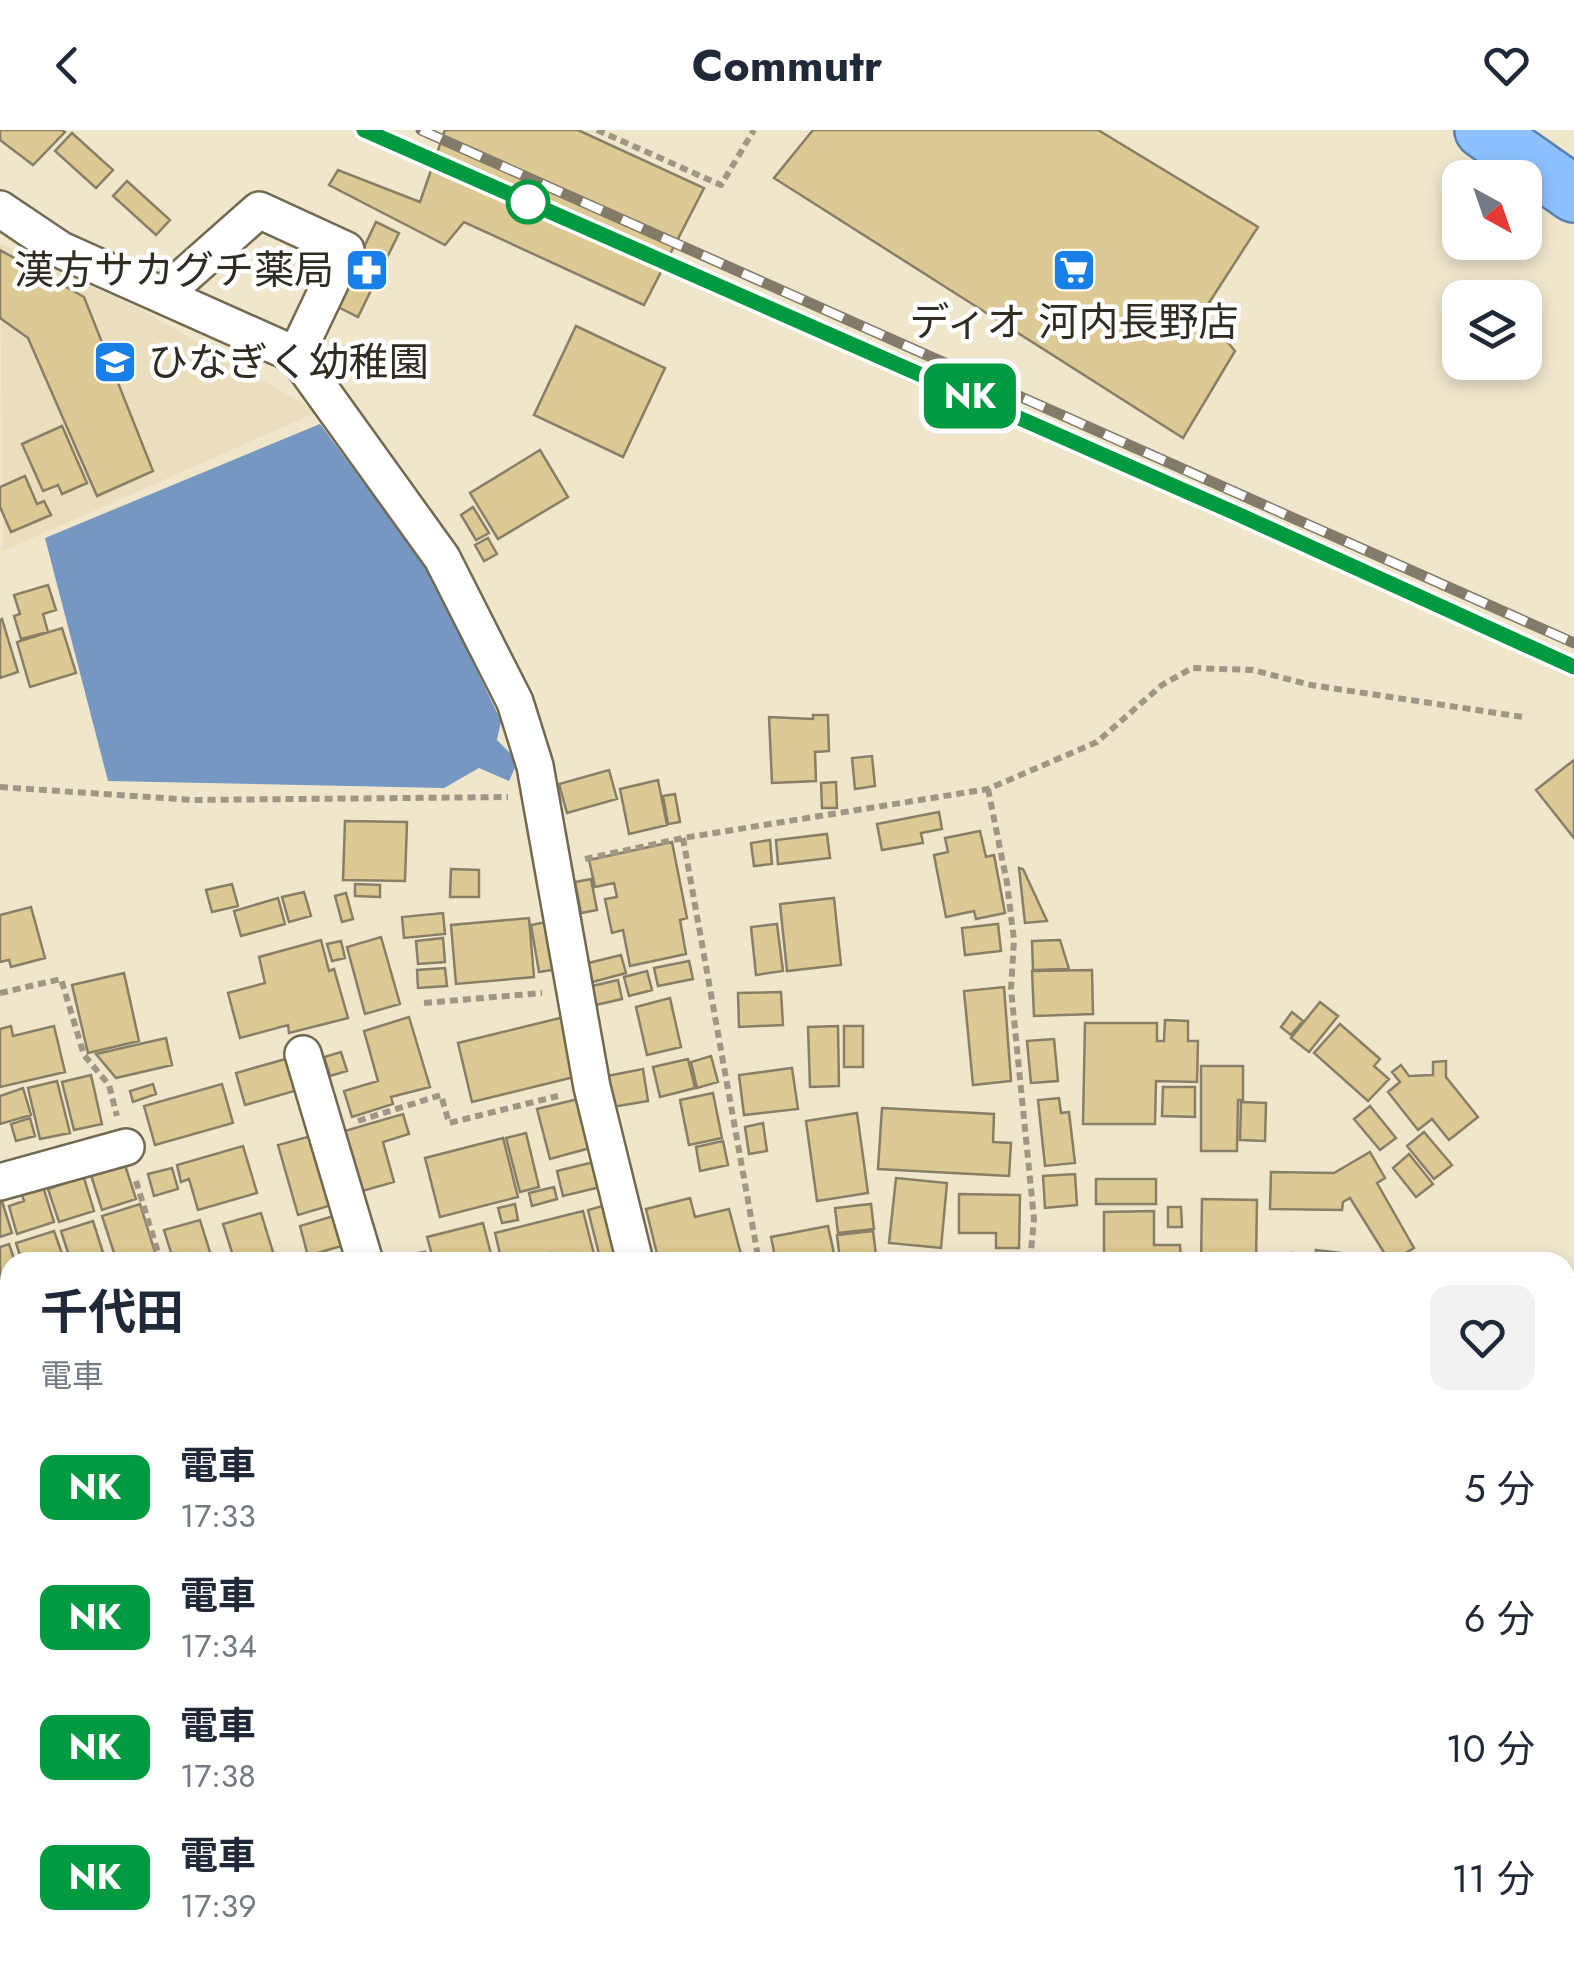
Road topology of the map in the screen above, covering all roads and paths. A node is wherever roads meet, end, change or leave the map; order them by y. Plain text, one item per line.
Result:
1 (597, 130) edge
2 (754, 130) edge
3 (1482, 130) edge
4 (1574, 194) edge
5 (0, 210) edge
6 (163, 295) junction
7 (296, 355) junction
8 (1522, 717) dead end
9 (0, 787) edge
10 (988, 789) junction
11 (539, 797) junction
12 (683, 838) junction
13 (554, 865) junction
14 (574, 991) junction
15 (0, 993) edge
16 (424, 1003) dead end
17 (304, 1054) dead end
18 (592, 1087) junction
19 (328, 1130) junction
20 (126, 1147) junction
21 (0, 1182) edge
22 (158, 1252) edge
23 (362, 1252) edge
24 (633, 1252) edge
25 (758, 1252) edge
26 (1031, 1252) edge

1 - 2 path
3 - 4 highway
5 - 6 street
6 - 7 street
6 - 7 street
7 - 11 street
8 - 10 path
9 - 11 path
10 - 12 path
10 - 26 path
11 - 13 street
12 - 13 path
12 - 25 path
13 - 14 street
14 - 16 path
14 - 18 street
15 - 20 path
17 - 19 street
18 - 19 path
18 - 24 street
19 - 23 street
20 - 21 street
20 - 22 path

